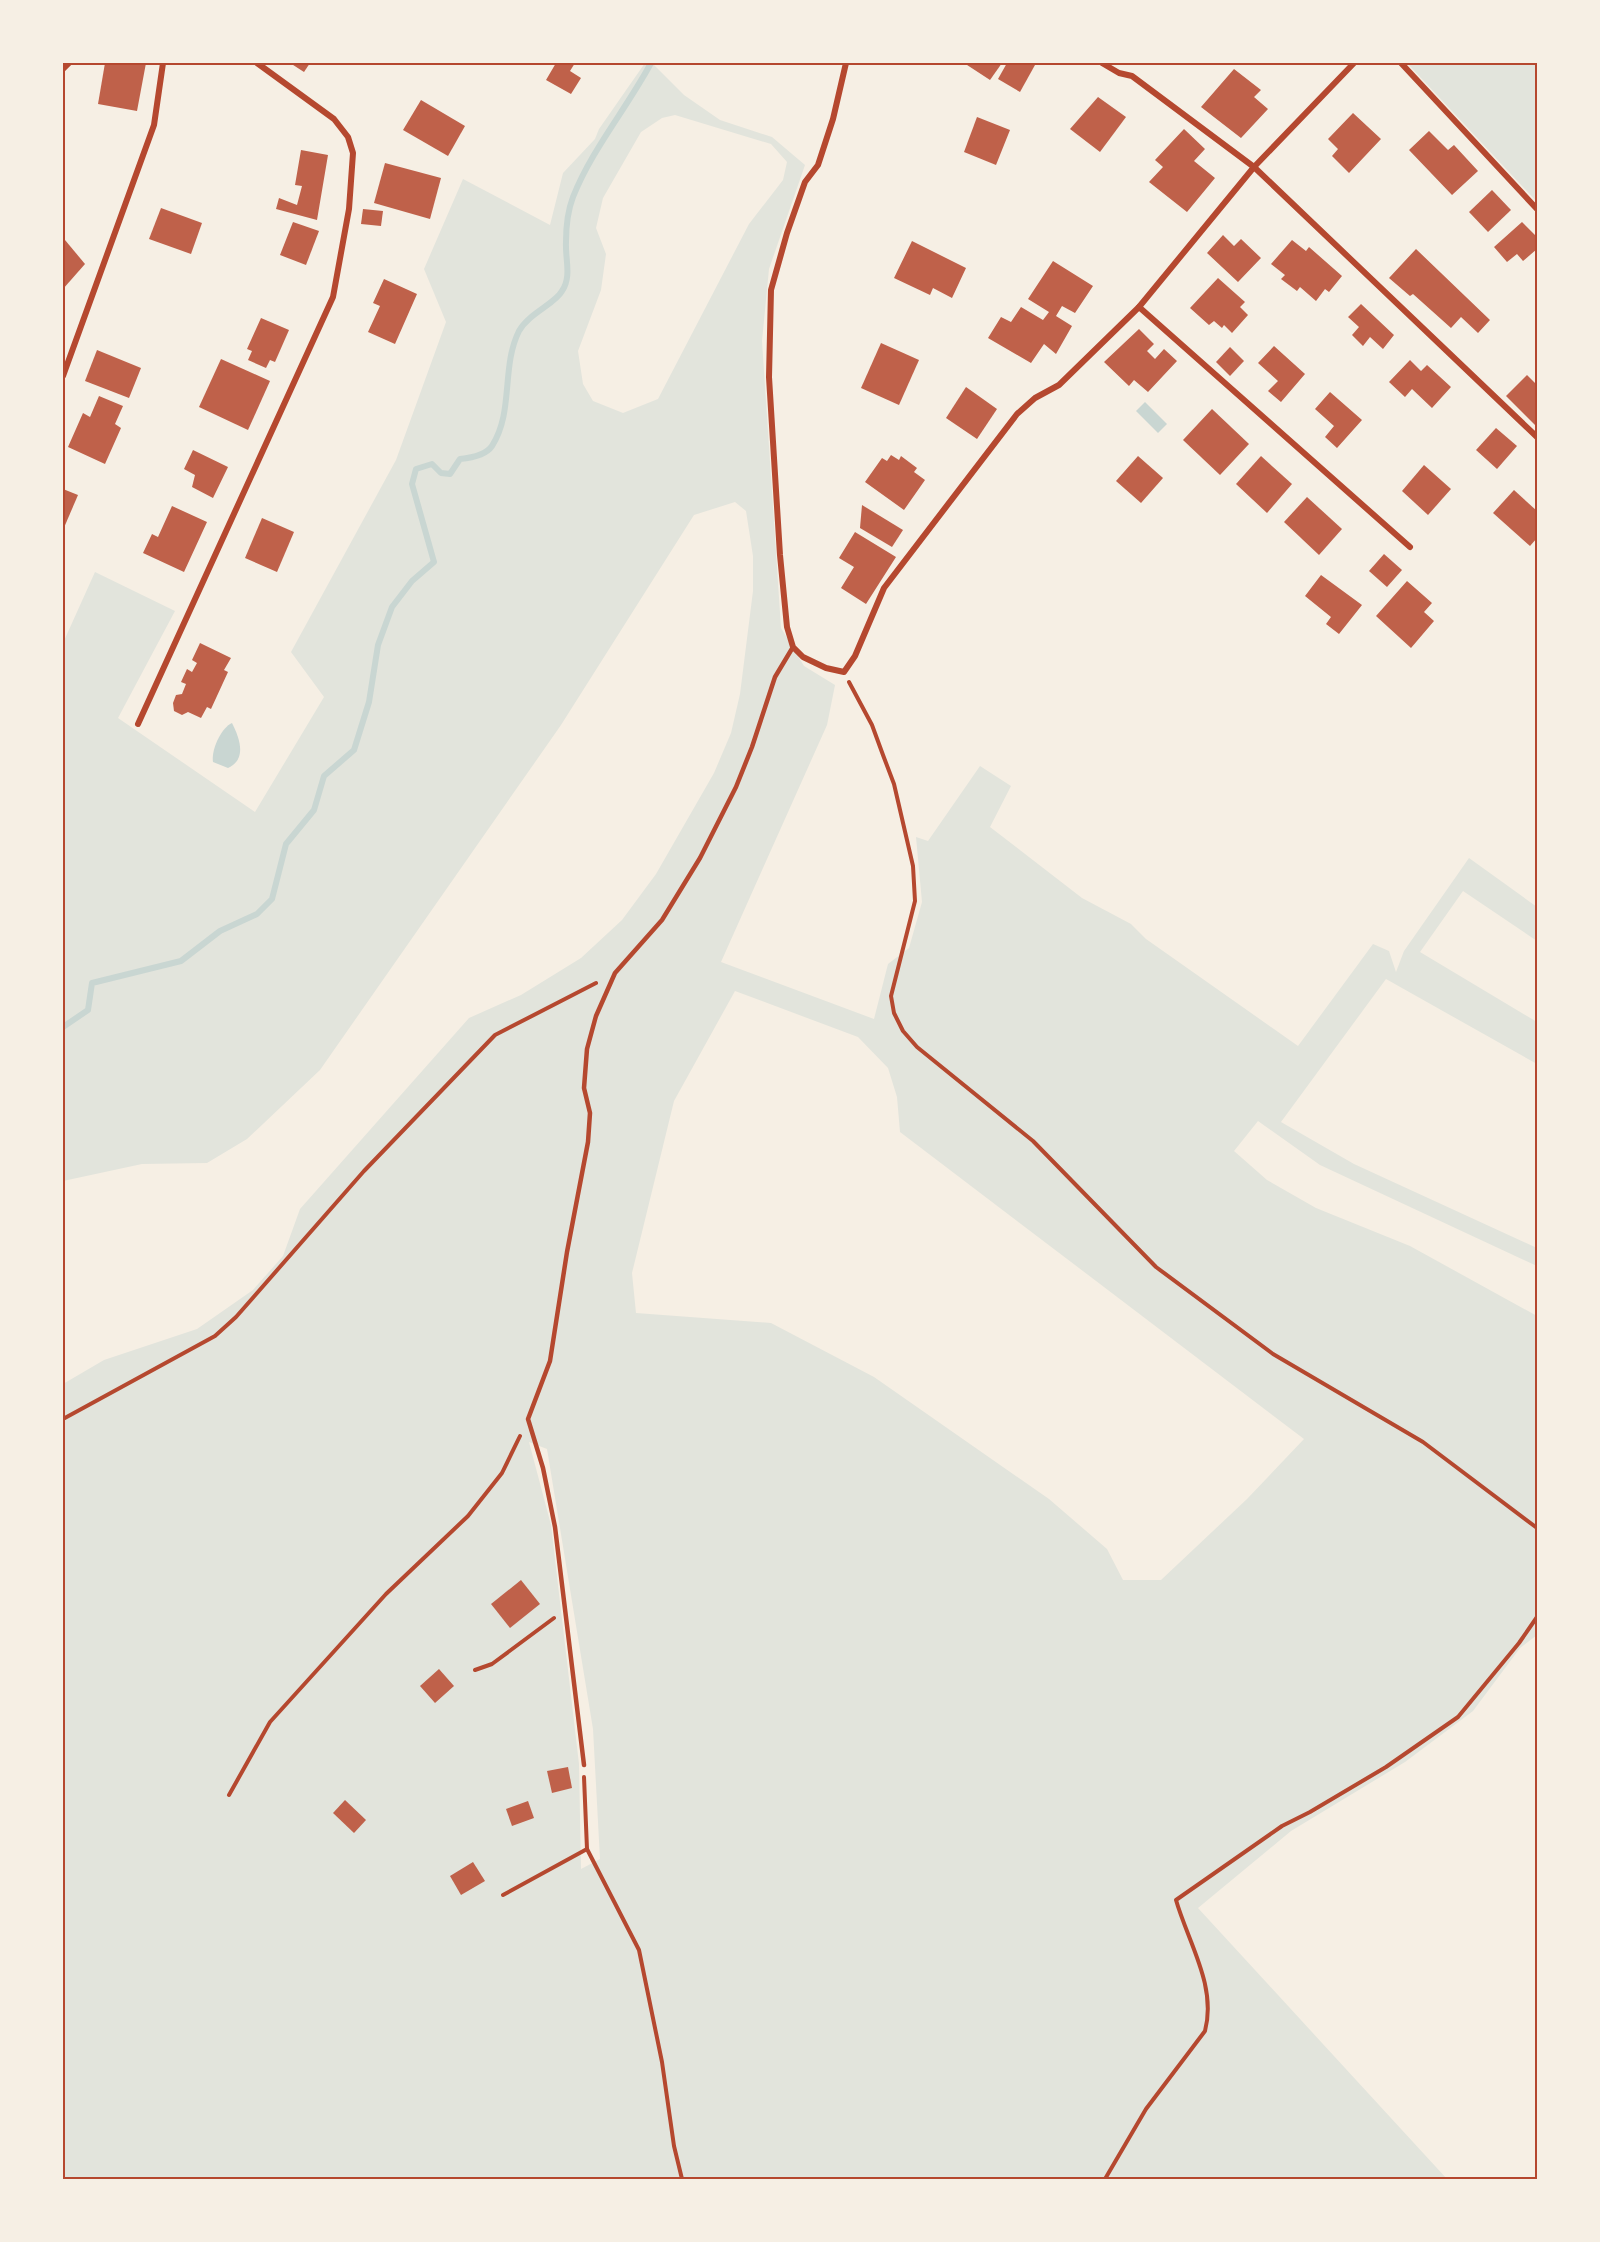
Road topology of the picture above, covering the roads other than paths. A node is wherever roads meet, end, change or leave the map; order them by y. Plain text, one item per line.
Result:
1 (69, 63) edge
2 (163, 63) edge
3 (257, 63) edge
4 (846, 63) edge
5 (1102, 63) edge
6 (1354, 63) edge
7 (1401, 63) edge
8 (63, 69) edge
9 (1254, 167) junction
10 (1537, 209) edge
11 (1139, 307) junction
12 (63, 376) edge
13 (1537, 437) edge
14 (1410, 547) dead end
15 (793, 647) junction
16 (138, 724) dead end
17 (584, 1765) road end

1 - 8 street
2 - 12 street
3 - 16 street
4 - 15 street
5 - 9 street
6 - 9 street
7 - 10 street
9 - 11 street
9 - 13 street
11 - 14 street
11 - 15 street
15 - 17 lane

